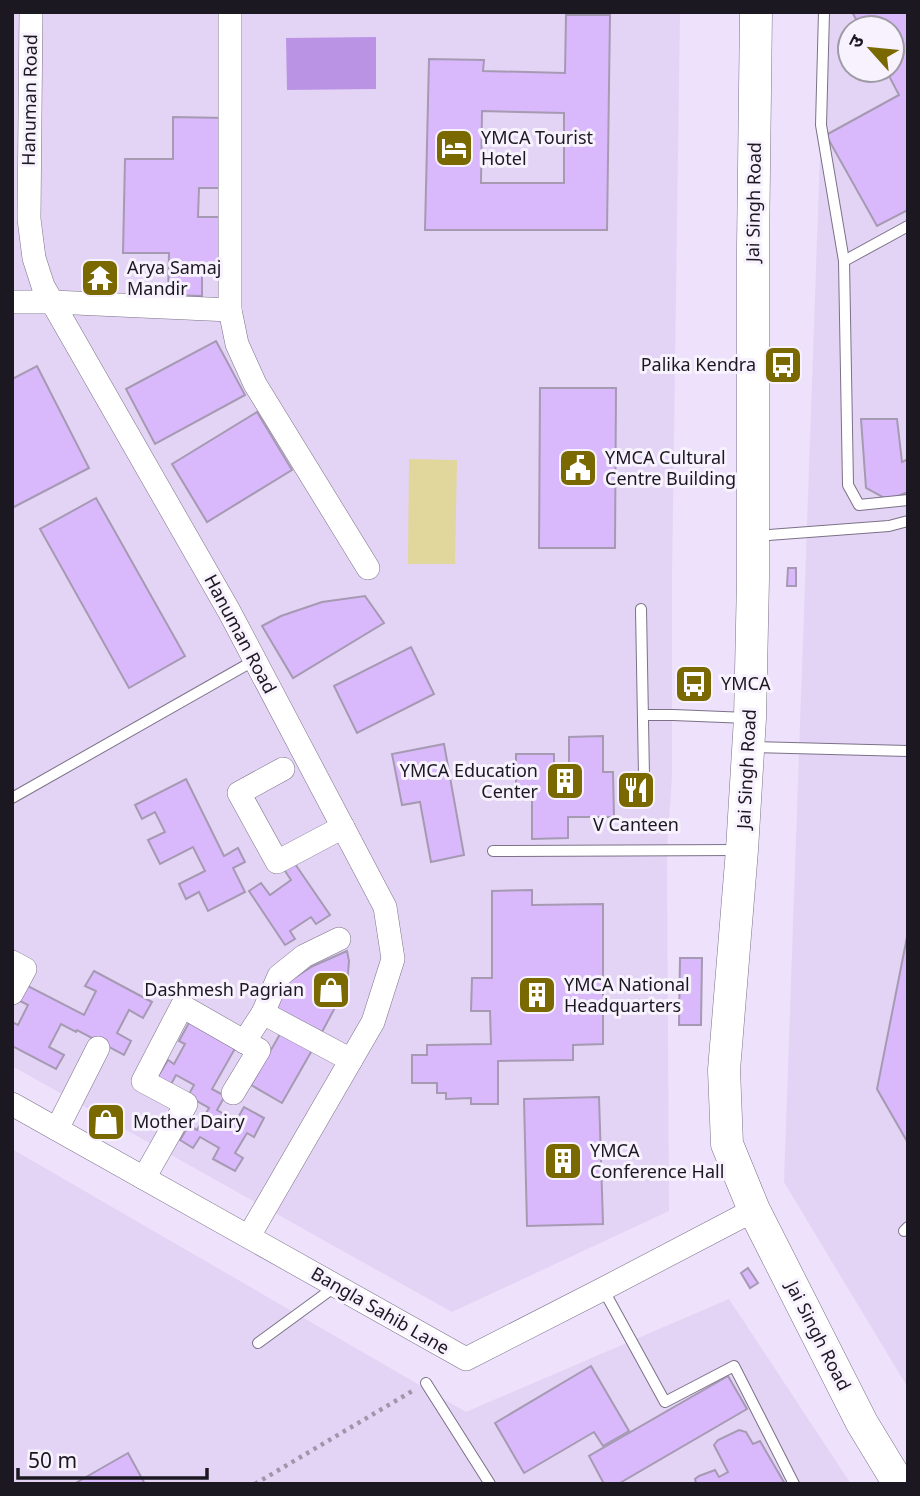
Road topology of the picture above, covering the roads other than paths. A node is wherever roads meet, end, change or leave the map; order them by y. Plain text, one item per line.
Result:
1 (31, 12) edge
2 (230, 12) edge
3 (756, 12) edge
4 (824, 12) edge
5 (908, 226) edge
6 (844, 261) junction
7 (12, 302) edge
8 (53, 302) junction
9 (230, 310) junction
10 (908, 499) edge
11 (908, 521) edge
12 (752, 536) junction
13 (368, 568) dead end
14 (641, 609) dead end
15 (255, 660) junction
16 (644, 715) junction
17 (749, 732) junction
18 (908, 751) edge
19 (283, 769) dead end
20 (644, 776) dead end
21 (12, 798) edge
22 (343, 827) junction
23 (742, 850) junction
24 (493, 851) dead end
25 (339, 939) dead end
26 (12, 962) edge
27 (12, 993) edge
28 (262, 1013) junction
29 (244, 1042) junction
30 (98, 1048) dead end
31 (351, 1060) junction
32 (233, 1093) dead end
33 (12, 1104) edge
34 (57, 1129) junction
35 (144, 1178) junction
36 (754, 1209) junction
37 (249, 1236) junction
38 (336, 1286) junction
39 (603, 1289) junction
40 (258, 1343) dead end
41 (426, 1383) road end
42 (490, 1484) edge
43 (794, 1484) edge
44 (899, 1484) edge

1 - 8 street, Hanuman Road
2 - 9 street
3 - 12 street, Jai Singh Road
4 - 6 lane
5 - 6 lane
6 - 10 lane
7 - 8 street
8 - 9 street
8 - 15 street, Hanuman Road
9 - 13 street
11 - 12 lane
12 - 17 street, Jai Singh Road
14 - 16 lane
15 - 21 lane
15 - 22 street, Hanuman Road
16 - 17 lane
16 - 20 lane
17 - 18 lane
17 - 23 street, Jai Singh Road
19 - 22 street
22 - 31 street, Hanuman Road
23 - 24 lane
23 - 36 street, Jai Singh Road
25 - 28 street
26 - 27 street
28 - 29 street
28 - 31 street
29 - 32 street
29 - 35 street
30 - 34 street
31 - 37 street, Hanuman Road
33 - 34 street, Bangla Sahib Lane
34 - 35 street, Bangla Sahib Lane
35 - 37 street, Bangla Sahib Lane
36 - 39 street, Bangla Sahib Lane
36 - 44 street, Jai Singh Road
37 - 38 street, Bangla Sahib Lane
38 - 39 street, Bangla Sahib Lane
38 - 40 lane
39 - 43 lane
41 - 42 lane

